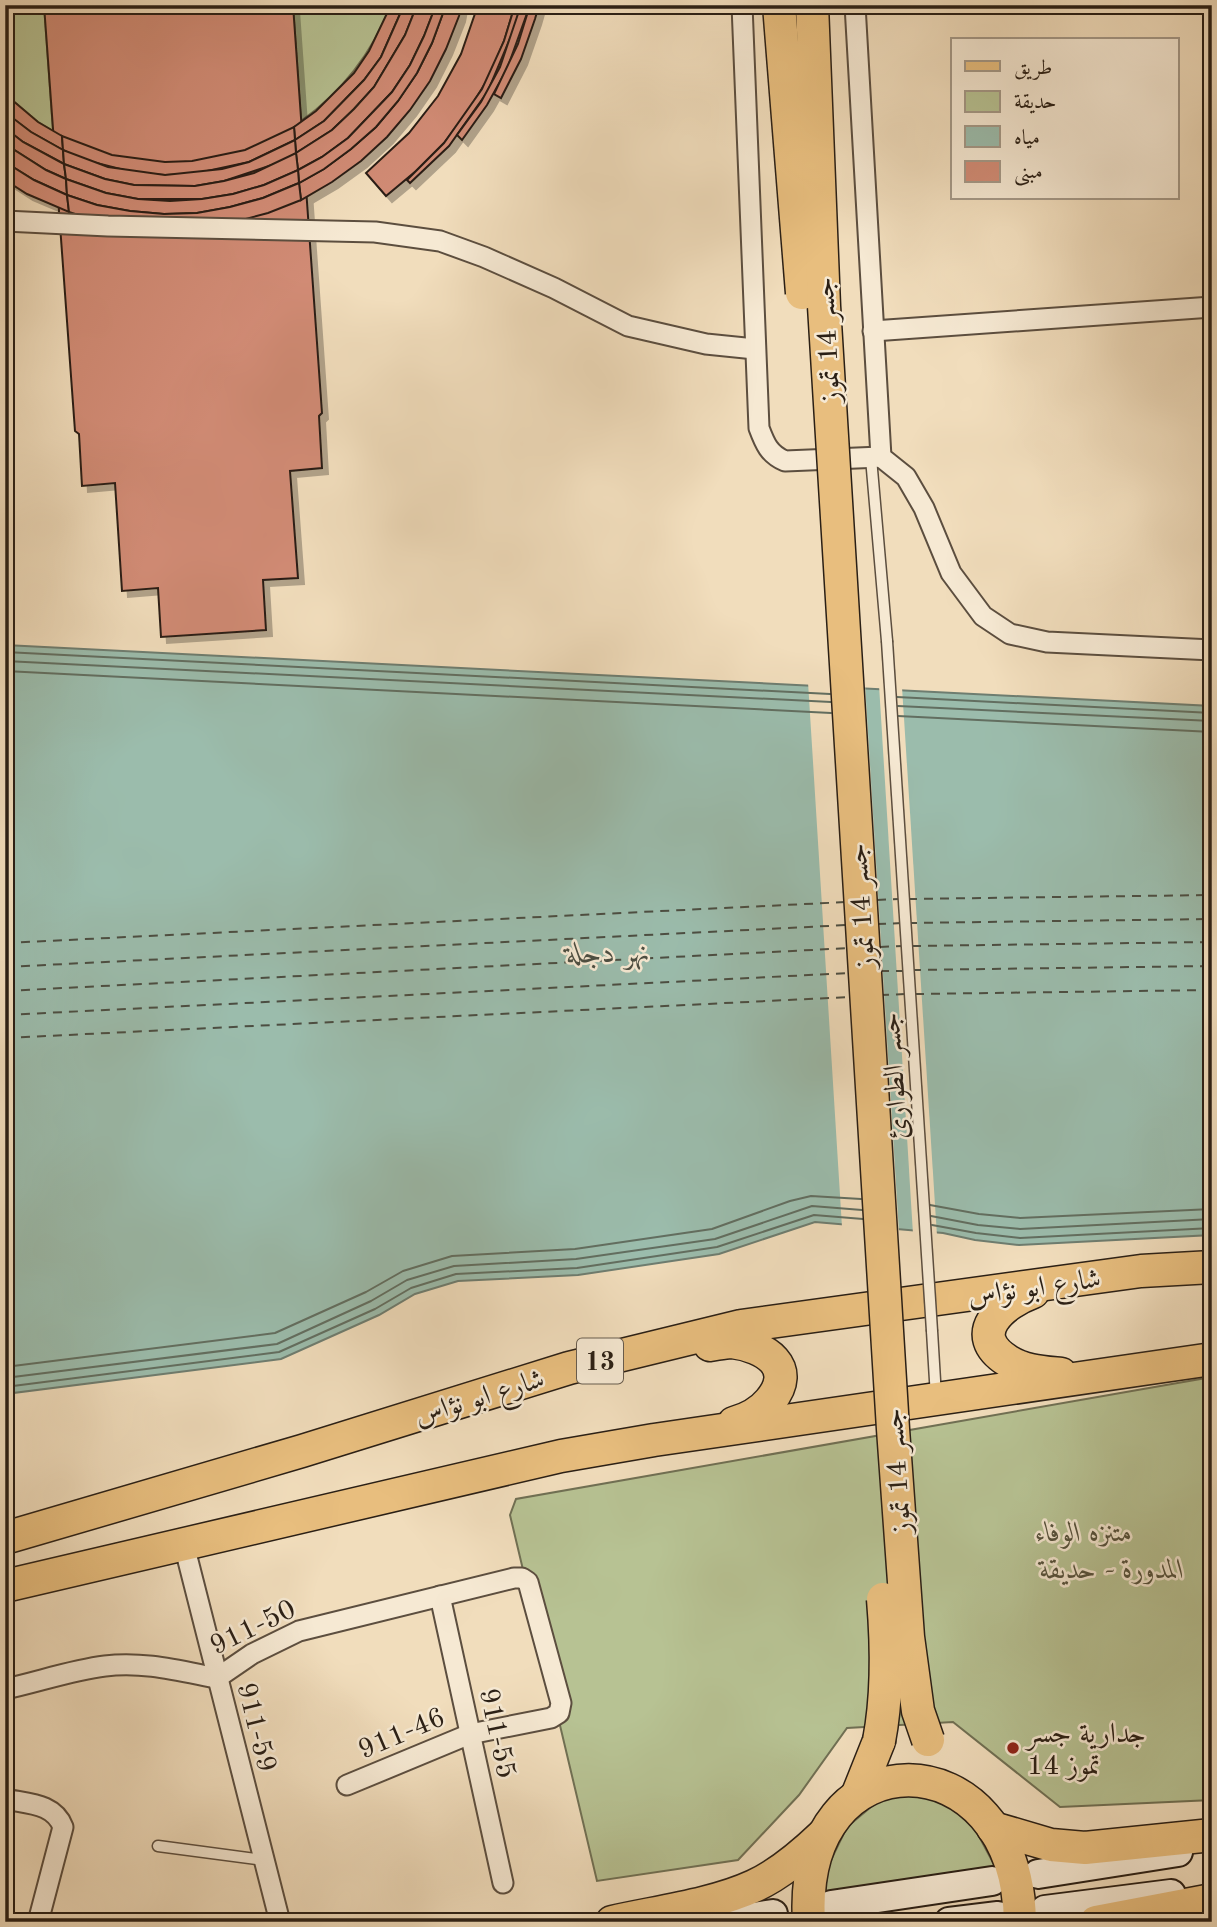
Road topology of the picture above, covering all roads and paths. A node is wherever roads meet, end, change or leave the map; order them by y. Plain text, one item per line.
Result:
1 (742, 5) edge
2 (779, 5) edge
3 (812, 5) edge
4 (855, 5) edge
5 (5, 221) edge
6 (1212, 307) edge
7 (873, 331) junction
8 (755, 349) junction
9 (876, 458) junction
10 (1212, 650) edge
11 (1212, 1266) edge
12 (1141, 1271) junction
13 (1212, 1360) edge
14 (1175, 1365) junction
15 (569, 1368) junction
16 (936, 1399) junction
17 (654, 1440) junction
18 (5, 1538) edge
19 (184, 1545) junction
20 (5, 1586) edge
21 (440, 1596) junction
22 (217, 1678) junction
23 (5, 1689) edge
24 (559, 1713) joint
25 (470, 1734) junction
26 (347, 1785) dead end
27 (959, 1795) junction
28 (857, 1796) junction
29 (5, 1799) edge
30 (993, 1828) junction
31 (827, 1831) junction
32 (1212, 1835) edge
33 (158, 1846) dead end
34 (1212, 1847) edge
35 (264, 1860) junction
36 (1038, 1874) dead end
37 (992, 1881) dead end
38 (503, 1883) dead end
39 (1210, 1900) edge
40 (820, 1913) edge
41 (773, 1914) dead end
42 (1021, 1916) edge
43 (38, 1922) edge
44 (280, 1922) edge
45 (612, 1922) edge
46 (722, 1922) edge
47 (949, 1922) edge
48 (1096, 1922) edge

1 - 8 street
2 - 28 main road, جسر 14 تموز, bridge
3 - 27 main road, جسر 14 تموز, bridge
4 - 7 street
5 - 8 street
6 - 7 street
7 - 9 street
8 - 9 street
9 - 10 street
9 - 16 lane, جسر الطوارئ, bridge
11 - 12 main road, شارع ابو نؤاس / 13
12 - 14 main road
12 - 15 main road, شارع ابو نؤاس / 13
13 - 14 main road
14 - 16 main road
15 - 17 main road
15 - 18 main road, شارع ابو نؤاس / 13
16 - 17 main road
17 - 19 main road
19 - 20 main road
19 - 22 street, 911-59
21 - 22 street, 911-50
21 - 24 street, 911-50
21 - 25 street, 911-55
22 - 23 street, 911-50
22 - 35 street, 911-59
24 - 25 street, 911-46
25 - 26 street, 911-46
25 - 38 street, 911-55
27 - 28 main road
27 - 30 main road
28 - 31 main road
29 - 43 street
30 - 32 main road
30 - 42 main road
31 - 40 main road
31 - 45 main road
33 - 35 lane
34 - 36 main road
35 - 44 street, 911-59
37 - 40 main road
39 - 42 main road
39 - 48 main road
41 - 46 main road
42 - 47 main road

